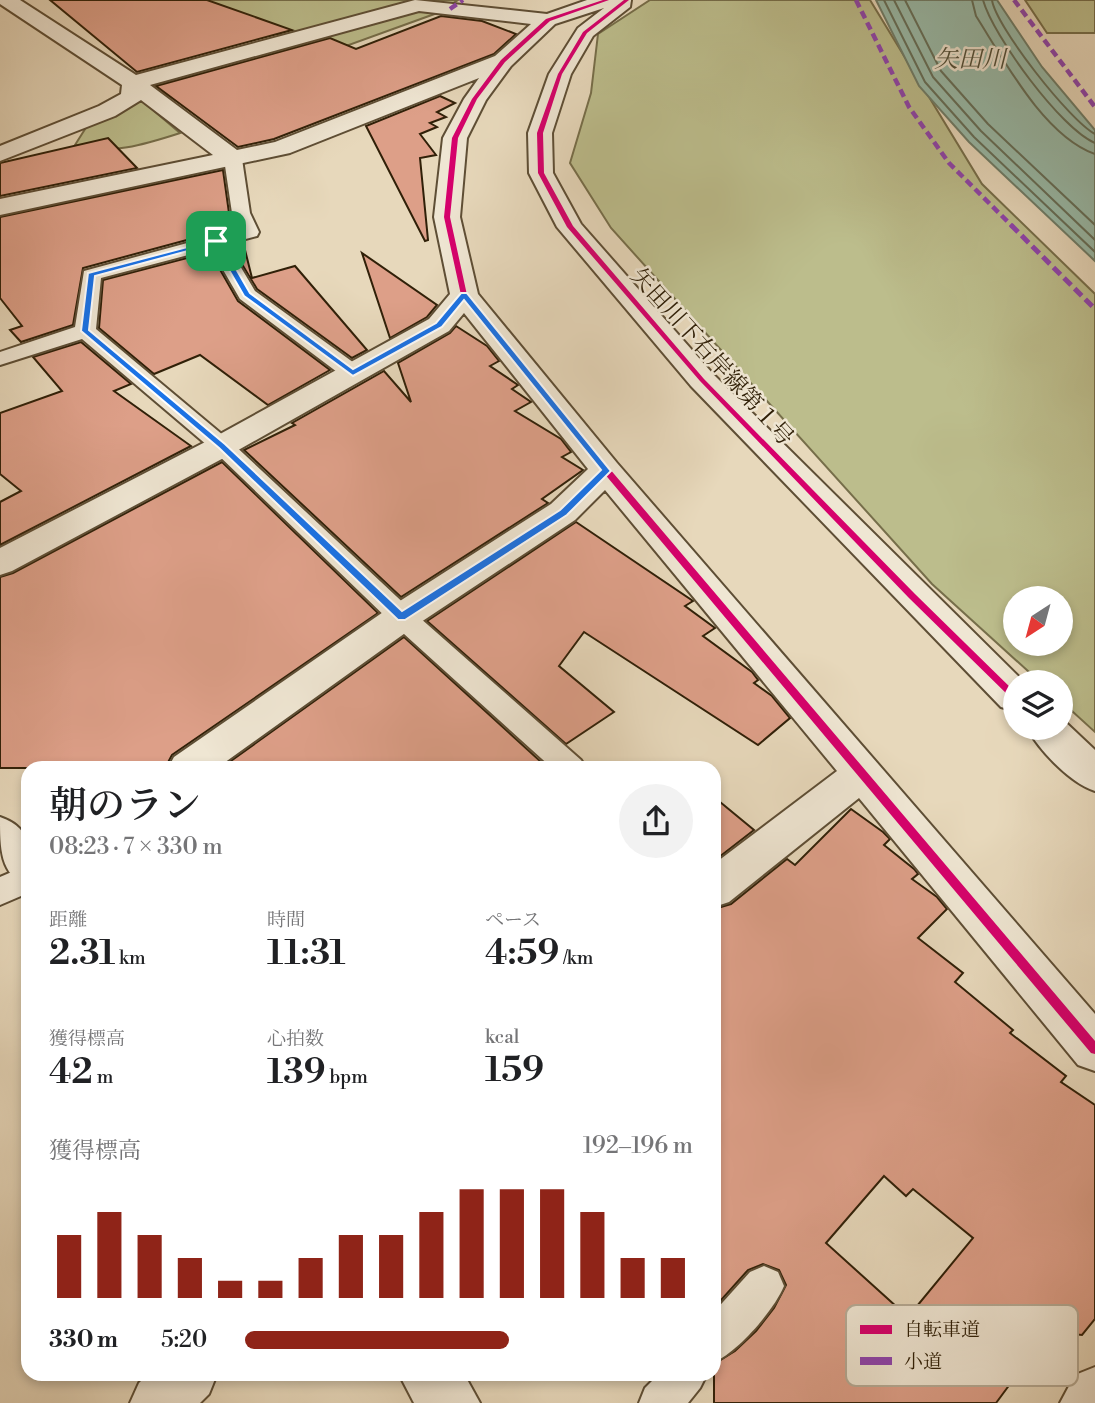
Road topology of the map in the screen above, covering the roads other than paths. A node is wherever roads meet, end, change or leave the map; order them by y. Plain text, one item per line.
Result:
1 (607, 0) edge
2 (626, 0) edge
3 (4, 1) edge
4 (548, 20) junction
5 (503, 61) junction
6 (133, 83) junction
7 (0, 154) edge
8 (233, 159) junction
9 (0, 207) edge
10 (216, 241) junction
11 (464, 295) junction
12 (85, 331) junction
13 (0, 359) edge
14 (353, 373) junction
15 (222, 446) junction
16 (607, 471) junction
17 (0, 563) edge
18 (402, 617) junction
19 (1003, 685) edge
20 (1059, 740) edge
21 (198, 761) edge
22 (563, 761) edge
23 (863, 774) junction
24 (1095, 775) edge
25 (0, 835) edge
26 (21, 860) edge
27 (21, 882) edge
28 (721, 883) edge
29 (0, 892) edge
30 (1095, 1049) edge
31 (764, 1286) dead end
32 (721, 1334) edge
33 (183, 1381) edge
34 (433, 1381) edge
35 (680, 1381) edge
36 (1095, 1395) edge
37 (159, 1403) edge
38 (451, 1403) edge
39 (660, 1403) edge
40 (1089, 1403) edge

1 - 4 street
2 - 19 street, 矢田川下右岸線第１号
3 - 6 street
4 - 5 street
4 - 6 street
5 - 8 street
5 - 11 street
6 - 7 street
6 - 8 street
8 - 9 street
8 - 10 lane
10 - 12 lane
10 - 14 lane
11 - 14 street
11 - 16 street
12 - 13 lane
12 - 15 lane
14 - 15 street
15 - 17 street
15 - 18 lane
16 - 18 street
16 - 23 street
18 - 21 street
18 - 22 lane
20 - 24 street
23 - 28 street
23 - 30 street
25 - 26 street
27 - 29 lane
31 - 32 lane
33 - 37 street
34 - 38 street
35 - 39 lane
36 - 40 street

